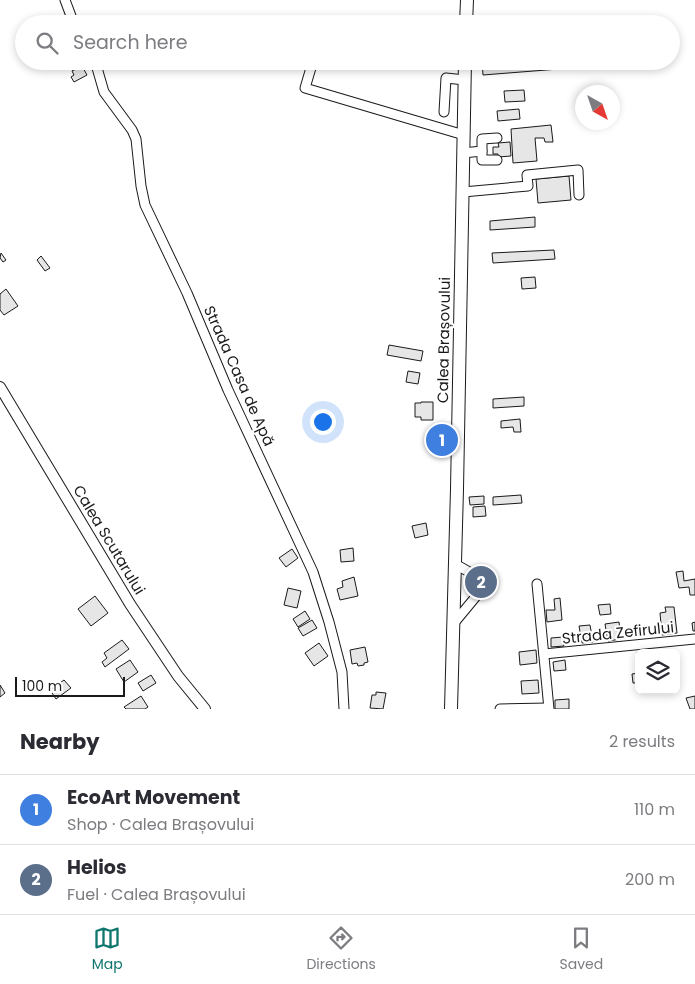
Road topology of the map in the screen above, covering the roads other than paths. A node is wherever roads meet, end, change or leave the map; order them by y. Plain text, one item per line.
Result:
1 (65, 0) edge
2 (467, 0) edge
3 (71, 15) edge
4 (466, 15) edge
5 (98, 70) edge
6 (311, 70) edge
7 (465, 70) edge
8 (465, 80) junction
9 (444, 112) dead end
10 (464, 135) junction
11 (497, 138) dead end
12 (482, 151) junction
13 (463, 153) junction
14 (498, 160) dead end
15 (463, 192) junction
16 (579, 195) dead end
17 (0, 387) edge
18 (455, 564) junction
19 (537, 584) dead end
20 (454, 623) junction
21 (695, 639) edge
22 (544, 654) junction
23 (202, 707) edge
24 (549, 708) edge
25 (344, 709) edge
26 (451, 709) edge
27 (500, 709) edge

1 - 3 street
2 - 4 highway
5 - 25 street, Strada Casa de Apă
6 - 10 street
7 - 8 highway, Calea Brașovului
8 - 9 street
8 - 10 highway, Calea Brașovului
10 - 13 highway, Calea Brașovului
11 - 12 street
12 - 13 street
12 - 14 street
13 - 15 highway, Calea Brașovului
15 - 16 street
15 - 18 highway, Calea Brașovului
17 - 23 main road, Calea Scutarului
18 - 20 highway, Calea Brașovului
18 - 20 street
19 - 22 street
20 - 26 highway, Calea Brașovului
21 - 22 street, Strada Zefirului
22 - 24 street
24 - 27 street

